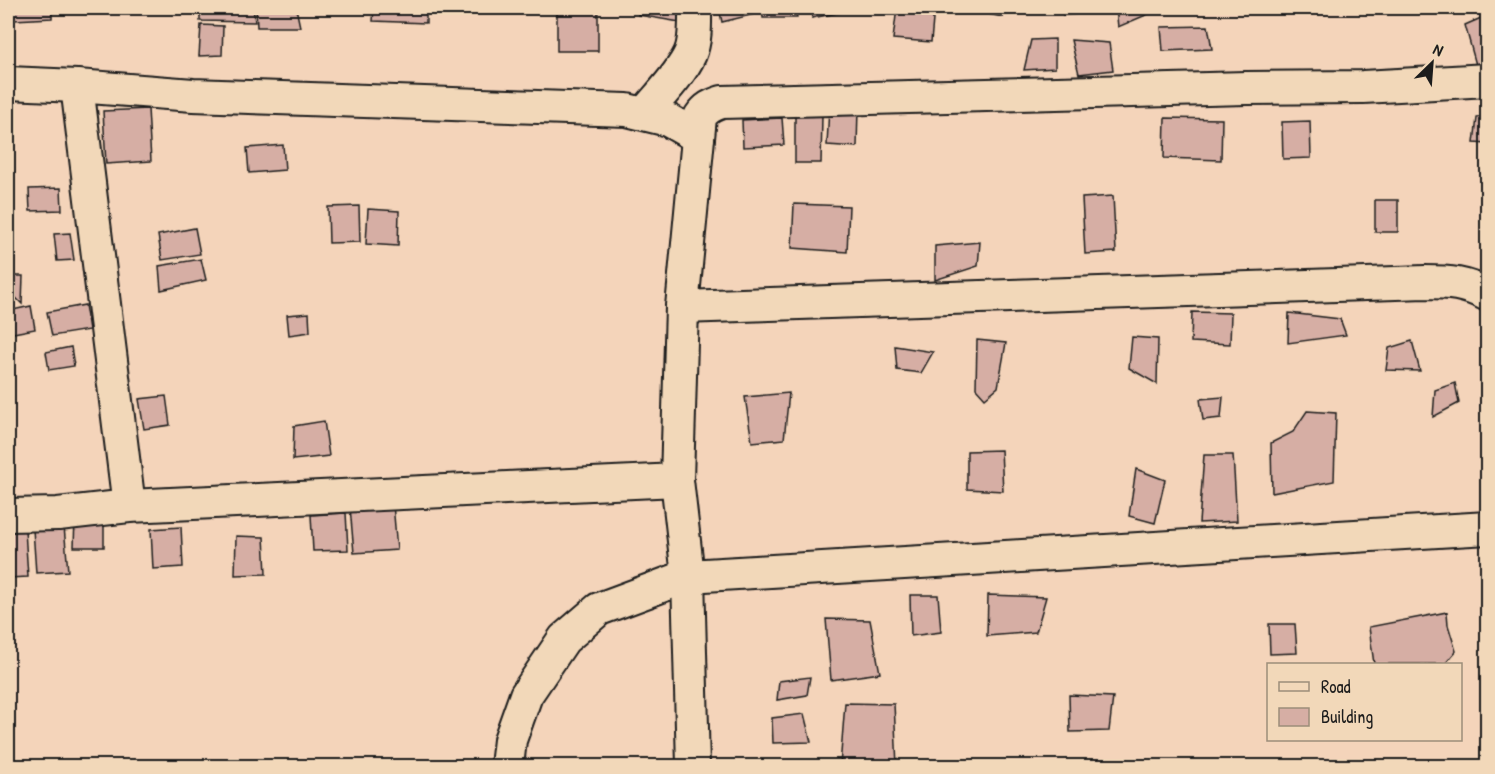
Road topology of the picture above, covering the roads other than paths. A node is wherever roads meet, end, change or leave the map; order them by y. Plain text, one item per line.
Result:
1 (695, 8) edge
2 (1488, 80) edge
3 (8, 83) edge
4 (77, 86) junction
5 (645, 113) junction
6 (698, 137) junction
7 (1488, 295) edge
8 (682, 307) junction
9 (676, 480) junction
10 (129, 506) junction
11 (8, 515) edge
12 (1488, 528) edge
13 (688, 576) junction
14 (507, 766) edge
15 (693, 766) edge

1 - 5 street
2 - 6 street
3 - 4 street
4 - 5 street
4 - 10 street
5 - 6 street
6 - 8 street
7 - 8 street
8 - 9 street
9 - 10 street
9 - 13 street
10 - 11 street
12 - 13 street
13 - 14 street
13 - 15 street

